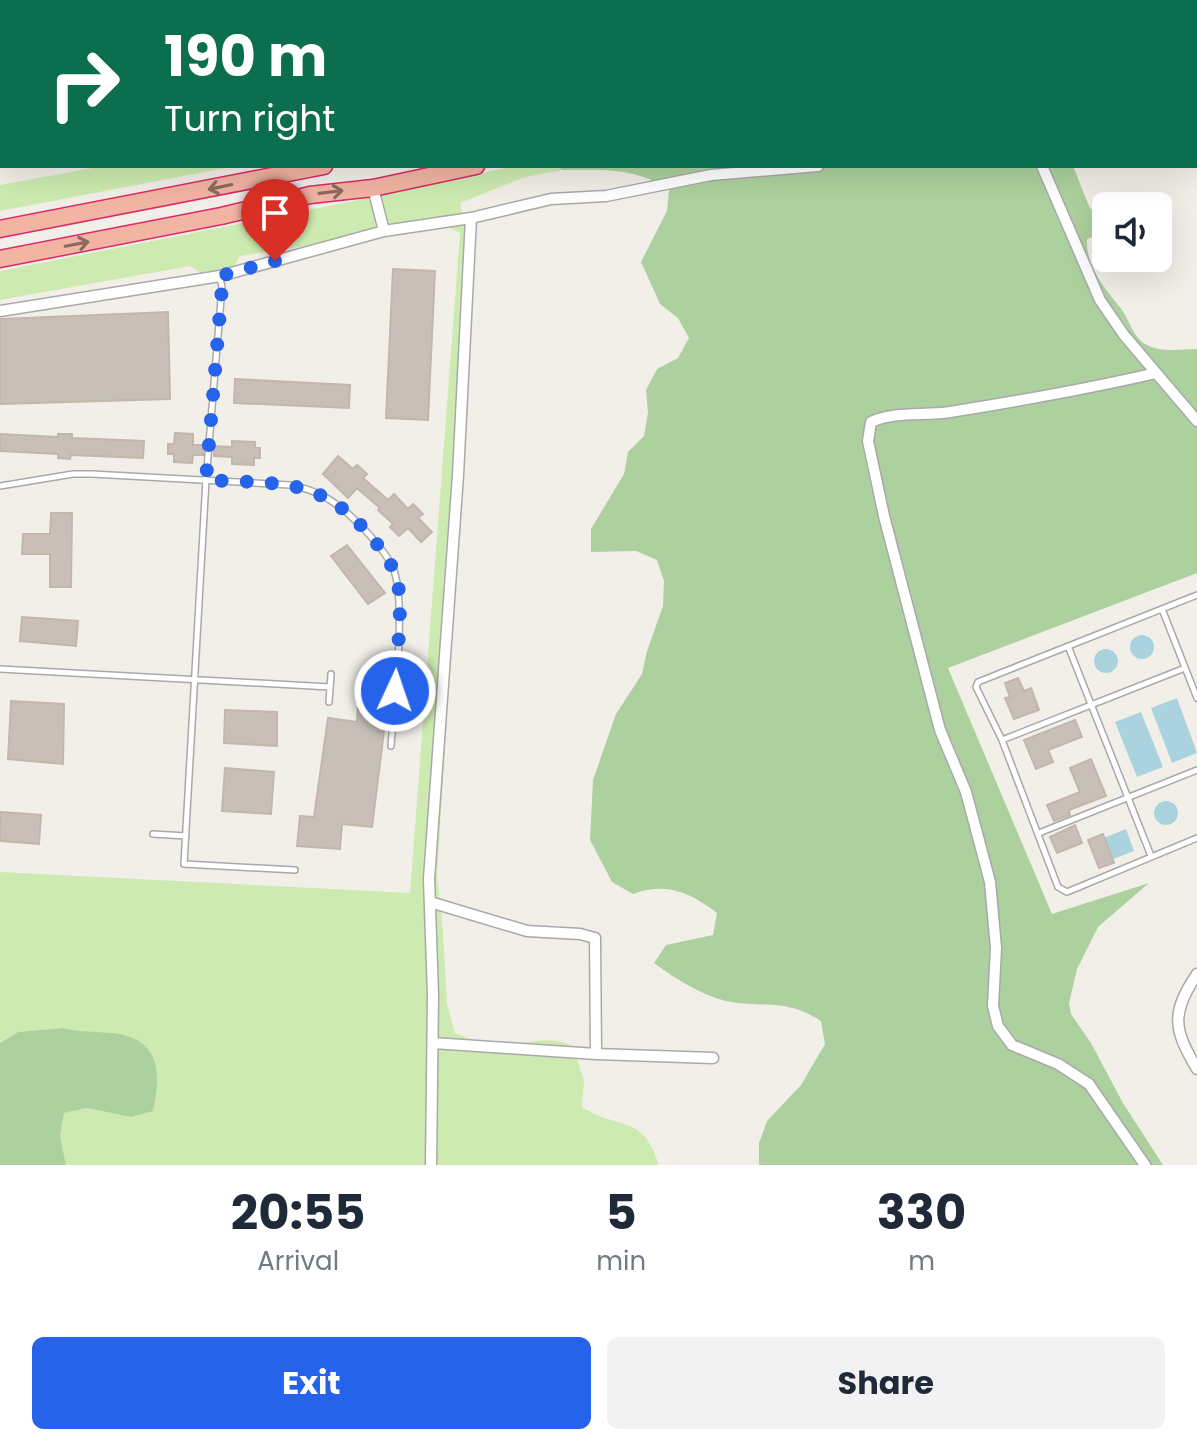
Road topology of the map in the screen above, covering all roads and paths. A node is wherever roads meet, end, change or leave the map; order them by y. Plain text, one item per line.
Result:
1 (314, 168) edge
2 (467, 168) edge
3 (806, 168) edge
4 (1043, 168) edge
5 (373, 188) junction
6 (471, 218) junction
7 (0, 229) edge
8 (384, 231) junction
9 (0, 259) edge
10 (220, 276) junction
11 (0, 311) edge
12 (1156, 373) junction
13 (1197, 421) edge
14 (206, 480) junction
15 (0, 486) edge
16 (1197, 595) edge
17 (1162, 609) junction
18 (1068, 646) junction
19 (1185, 668) junction
20 (0, 669) edge
21 (331, 674) dead end
22 (195, 680) junction
23 (330, 687) junction
24 (1197, 698) edge
25 (329, 702) dead end
26 (1091, 705) junction
27 (1002, 740) junction
28 (391, 746) dead end
29 (1197, 770) edge
30 (1128, 797) junction
31 (1039, 833) junction
32 (153, 834) dead end
33 (186, 836) junction
34 (1197, 838) edge
35 (1151, 856) junction
36 (295, 870) dead end
37 (430, 902) junction
38 (1197, 974) edge
39 (433, 1043) junction
40 (596, 1054) junction
41 (713, 1058) dead end
42 (1197, 1069) edge
43 (431, 1165) edge
44 (1145, 1165) edge

1 -> 7 highway
2 - 5 highway
3 - 6 street
4 - 12 street
5 - 8 street
9 -> 5 highway
6 - 8 street
6 - 37 street
8 - 10 street
10 - 11 street
10 - 14 lane
12 - 13 street
12 - 44 street
14 - 15 lane
14 - 22 lane
14 - 28 lane
16 - 17 lane
17 - 18 lane
17 - 19 lane
18 - 26 lane
18 - 27 lane
19 - 24 lane
19 - 26 lane
20 - 22 lane
21 - 23 lane
22 - 23 lane
22 - 33 lane
23 - 25 lane
26 - 27 lane
26 - 30 lane
27 - 31 lane
29 - 30 lane
30 - 31 lane
30 - 35 lane
31 - 35 lane
32 - 33 lane
33 - 36 lane
34 - 35 lane
37 - 39 street
37 - 40 street
38 - 42 street
39 - 40 street
39 - 43 street
40 - 41 street

